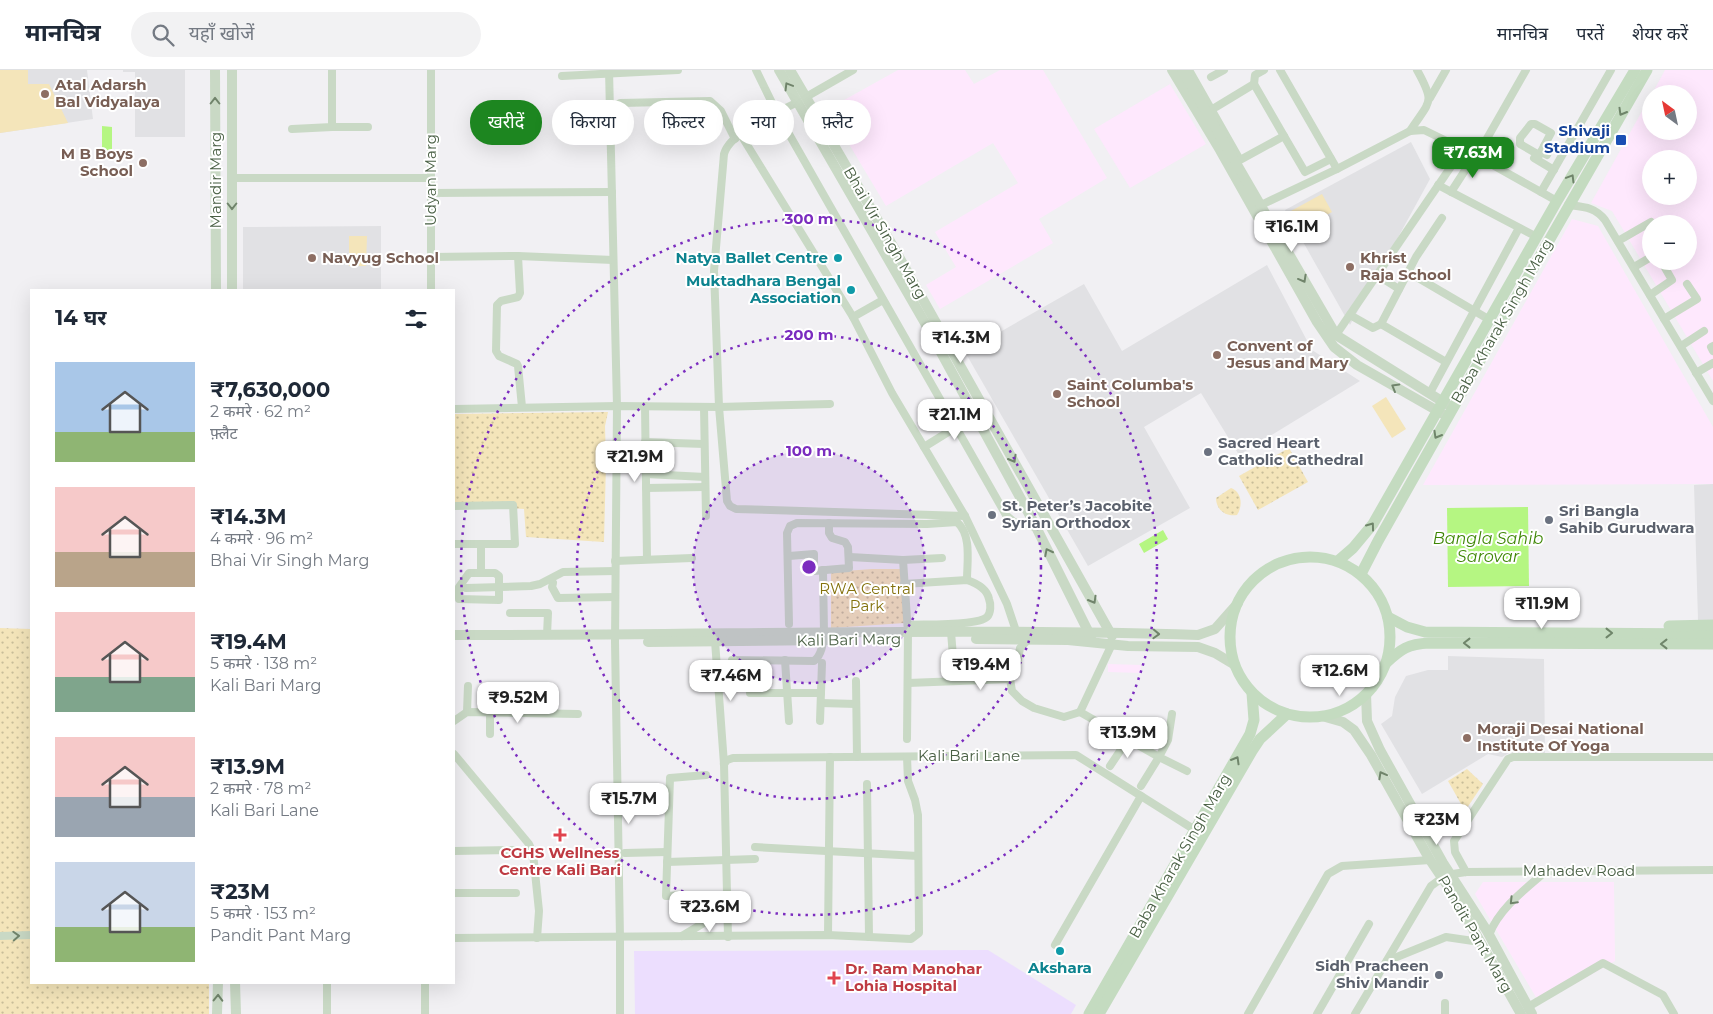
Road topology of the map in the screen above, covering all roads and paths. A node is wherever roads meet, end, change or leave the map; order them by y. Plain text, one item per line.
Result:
1 (215, 70) edge
2 (232, 70) edge
3 (332, 70) edge
4 (431, 70) edge
5 (678, 70) edge
6 (756, 70) edge
7 (779, 70) edge
8 (790, 70) edge
9 (854, 70) edge
10 (1172, 70) edge
11 (1182, 70) edge
12 (1189, 70) edge
13 (1224, 70) edge
14 (1264, 70) edge
15 (1280, 70) edge
16 (1417, 70) edge
17 (1446, 70) edge
18 (1526, 70) edge
19 (1611, 70) edge
20 (1635, 70) edge
21 (1647, 70) edge
22 (609, 71) edge
23 (1254, 72) edge
24 (562, 76) dead end
25 (1211, 77) dead end
26 (1254, 84) junction
27 (1430, 98) junction
28 (610, 100) edge
29 (771, 100) edge
30 (802, 100) junction
31 (634, 103) edge
32 (794, 104) edge
33 (1216, 107) dead end
34 (332, 127) junction
35 (368, 127) dead end
36 (292, 129) dead end
37 (733, 129) edge
38 (1410, 131) junction
39 (1284, 136) junction
40 (733, 142) edge
41 (794, 142) edge
42 (611, 145) edge
43 (743, 145) edge
44 (1514, 145) dead end
45 (1463, 149) junction
46 (1476, 155) junction
47 (1331, 160) junction
48 (1337, 169) junction
49 (1554, 170) junction
50 (232, 178) junction
51 (431, 178) junction
52 (1438, 185) junction
53 (431, 192) junction
54 (612, 192) junction
55 (1451, 192) junction
56 (1541, 192) junction
57 (1563, 203) junction
58 (1261, 205) junction
59 (1442, 218) dead end
60 (1519, 228) junction
61 (1642, 228) edge
62 (1537, 238) junction
63 (1618, 241) junction
64 (518, 256) junction
65 (431, 257) junction
66 (613, 260) junction
67 (1642, 262) edge
68 (1634, 267) junction
69 (1666, 270) edge
70 (1408, 272) junction
71 (1377, 275) junction
72 (1687, 284) dead end
73 (216, 289) edge
74 (232, 289) edge
75 (431, 289) edge
76 (1399, 289) junction
77 (1650, 295) junction
78 (884, 300) junction
79 (1473, 310) junction
80 (1350, 315) junction
81 (853, 317) junction
82 (1664, 319) junction
83 (1490, 320) junction
84 (1381, 324) junction
85 (1704, 331) dead end
86 (1336, 335) junction
87 (1681, 346) junction
88 (1713, 346) edge
89 (1713, 351) edge
90 (1446, 362) junction
91 (1713, 363) edge
92 (1696, 373) junction
93 (1432, 389) dead end
94 (1713, 401) edge
95 (830, 404) dead end
96 (616, 406) junction
97 (645, 406) junction
98 (704, 406) junction
99 (522, 407) junction
100 (719, 407) junction
101 (455, 409) edge
102 (1445, 410) junction
103 (974, 416) junction
104 (956, 428) junction
105 (645, 442) junction
106 (704, 444) junction
107 (924, 447) junction
108 (646, 474) junction
109 (705, 477) junction
110 (705, 487) junction
111 (646, 488) junction
112 (455, 506) edge
113 (706, 516) dead end
114 (965, 516) junction
115 (829, 523) junction
116 (1035, 527) junction
117 (455, 544) edge
118 (481, 544) junction
119 (789, 556) junction
120 (850, 557) junction
121 (692, 558) dead end
122 (942, 558) dead end
123 (647, 559) junction
124 (903, 560) junction
125 (615, 561) junction
126 (1338, 561) junction
127 (823, 570) junction
128 (615, 571) junction
129 (481, 573) junction
130 (1361, 574) junction
131 (967, 580) junction
132 (553, 583) dead end
133 (904, 584) junction
134 (460, 587) edge
135 (499, 587) junction
136 (615, 597) junction
137 (1238, 603) junction
138 (510, 613) dead end
139 (1388, 617) junction
140 (789, 624) dead end
141 (1713, 625) edge
142 (908, 632) junction
143 (1016, 632) junction
144 (1111, 633) junction
145 (1641, 633) junction
146 (1713, 634) edge
147 (455, 635) edge
148 (952, 636) junction
149 (1031, 636) junction
150 (824, 637) junction
151 (1091, 637) junction
152 (542, 638) junction
153 (614, 639) junction
154 (455, 642) edge
155 (715, 642) junction
156 (1113, 644) junction
157 (1713, 644) edge
158 (732, 660) dead end
159 (785, 660) junction
160 (822, 663) dead end
161 (1386, 663) junction
162 (1235, 665) junction
163 (1010, 679) junction
164 (856, 681) dead end
165 (955, 681) junction
166 (908, 683) junction
167 (468, 686) dead end
168 (787, 692) junction
169 (750, 693) dead end
170 (821, 693) junction
171 (1252, 693) junction
172 (1366, 694) junction
173 (821, 702) junction
174 (856, 704) junction
175 (467, 712) junction
176 (490, 712) junction
177 (1080, 712) junction
178 (578, 714) dead end
179 (1172, 714) dead end
180 (1287, 714) junction
181 (1322, 716) junction
182 (455, 720) edge
183 (789, 721) dead end
184 (820, 721) dead end
185 (490, 734) dead end
186 (907, 739) dead end
187 (1128, 739) junction
188 (1375, 752) junction
189 (455, 755) edge
190 (857, 757) junction
191 (907, 757) junction
192 (1159, 757) junction
193 (1713, 757) edge
194 (830, 758) junction
195 (724, 764) junction
196 (1110, 766) dead end
197 (1187, 771) dead end
198 (706, 775) dead end
199 (867, 784) dead end
200 (1141, 786) dead end
201 (1141, 796) junction
202 (1195, 830) junction
203 (755, 847) dead end
204 (513, 850) dead end
205 (455, 851) edge
206 (828, 851) junction
207 (668, 852) junction
208 (625, 853) dead end
209 (868, 853) junction
210 (918, 856) junction
211 (755, 859) dead end
212 (726, 860) junction
213 (1430, 860) junction
214 (667, 862) junction
215 (1713, 870) edge
216 (1466, 872) junction
217 (1545, 872) junction
218 (1446, 876) junction
219 (455, 893) edge
220 (516, 893) dead end
221 (682, 895) dead end
222 (727, 909) junction
223 (1369, 924) dead end
224 (30, 935) edge
225 (828, 935) junction
226 (1489, 935) junction
227 (0, 936) edge
228 (680, 937) junction
229 (728, 937) junction
230 (869, 937) junction
231 (455, 938) edge
232 (537, 938) junction
233 (620, 938) junction
234 (1480, 942) junction
235 (1055, 946) dead end
236 (1387, 961) junction
237 (218, 984) edge
238 (235, 984) edge
239 (327, 984) edge
240 (425, 984) edge
241 (1446, 1003) dead end
242 (1527, 1012) edge
243 (218, 1014) edge
244 (236, 1014) edge
245 (327, 1014) edge
246 (425, 1014) edge
247 (620, 1014) edge
248 (1089, 1014) edge
249 (1099, 1014) edge
250 (1248, 1014) edge
251 (1317, 1014) edge
252 (1355, 1014) edge
253 (1445, 1014) edge
254 (1674, 1014) edge

73 -> 1 street, Mandir Marg
2 - 50 street, Mandir Marg
3 - 34 street
4 - 51 street, Udyan Marg
5 - 22 street
6 - 29 street
30 -> 7 street, Bhai Vir Singh Marg
8 - 30 street, Bhai Vir Singh Marg
9 - 30 street
102 -> 10 street
11 - 58 street
12 - 39 street
13 - 25 street
14 - 23 street
15 - 47 street
16 - 27 street
17 - 27 street
18 - 46 street
19 - 49 street
57 -> 20 main road, Baba Kharak Singh Marg
21 -> 57 main road, Baba Kharak Singh Marg
22 - 24 street
22 - 28 street
23 - 26 street
26 - 33 street
26 - 39 street
27 - 38 street
30 - 32 street
30 - 103 street, Bhai Vir Singh Marg
30 -> 144 street, Bhai Vir Singh Marg
31 - 37 street
34 - 35 street
34 - 36 street
38 - 45 street
38 - 48 street
39 - 47 street
40 - 100 street
41 - 78 street
42 - 54 street
43 - 81 street
44 - 49 street
45 - 46 street
45 - 52 street
46 - 55 street
46 - 56 street
47 - 48 street
48 - 58 street
49 - 56 street
50 - 51 street
50 -> 74 street, Mandir Marg
51 - 53 street, Udyan Marg
52 - 55 street
52 - 71 street
53 - 54 street
53 - 65 street, Udyan Marg
54 - 66 street
55 - 60 street
56 - 57 street
57 - 62 main road, Baba Kharak Singh Marg
57 - 63 street
57 - 102 main road, Baba Kharak Singh Marg
58 -> 86 street
59 - 70 street
60 - 62 street
60 - 79 street
61 - 63 street
62 - 83 main road, Baba Kharak Singh Marg
63 - 68 street
64 - 65 street
64 - 66 street
64 - 99 street
65 - 75 street, Udyan Marg
66 - 96 street
67 - 68 street
68 - 77 street
69 - 77 street
70 - 76 street
70 - 79 street
71 - 76 street
71 - 80 street
72 - 82 street
76 - 84 street
77 - 82 street
78 - 81 street
78 - 104 street
79 - 83 street
79 - 90 street
80 - 84 street
80 - 86 street
81 - 107 street
82 - 87 street
83 - 102 main road, Baba Kharak Singh Marg
84 - 90 street
85 - 87 street
86 - 102 street
87 - 92 street
88 - 89 street
90 - 93 street
91 - 92 street
92 - 94 street
95 - 100 street
96 - 97 street
96 - 99 street
96 - 125 street
97 - 98 street
97 - 105 street
98 - 100 street
98 - 106 street
99 - 101 street
100 - 114 street
126 -> 102 main road, Baba Kharak Singh Marg
102 -> 130 main road, Baba Kharak Singh Marg
103 - 104 street
103 - 116 street, Bhai Vir Singh Marg
104 - 107 street
104 - 116 street
105 - 106 street
105 - 108 street
106 - 109 street
107 - 114 street
108 - 109 street
108 - 111 street
109 - 110 street
110 - 111 street
110 - 113 street
111 - 123 street
112 - 118 street
114 - 143 street
115 - 119 street
115 - 120 street
115 - 131 street
151 -> 116 street, Bhai Vir Singh Marg
117 - 118 street
118 - 129 street
119 - 127 street
119 - 140 street
120 - 124 street
120 - 127 street
121 - 123 street
122 - 124 street
123 - 125 street
124 - 133 street
125 - 128 street
126 - 130 main road
126 - 137 main road
127 - 150 street
128 - 135 street
128 - 136 street
129 - 134 street
129 - 135 street
130 - 139 main road
131 - 133 street
131 - 142 street
132 - 136 street
133 - 142 street
134 - 135 street
134 - 135 street
136 - 153 street
144 -> 137 street
137 - 162 main road
138 - 152 street
139 -> 145 main road
139 - 161 main road
141 - 145 main road
142 - 148 street, Kali Bari Marg
142 - 150 street, Kali Bari Marg
142 - 166 street
143 - 148 street, Kali Bari Marg
143 - 149 street, Kali Bari Marg
144 - 151 street
144 - 156 street, Bhai Vir Singh Marg
145 - 146 main road
147 - 152 street, Kali Bari Marg
148 - 149 street, Kali Bari Marg
148 - 165 street
149 - 151 street, Kali Bari Marg
149 - 163 street
150 - 153 street, Kali Bari Marg
150 - 155 street, Kali Bari Marg
150 - 159 street
151 - 156 street
152 - 153 street, Kali Bari Marg
152 - 154 street, Kali Bari Marg
153 - 155 street, Kali Bari Marg
153 - 233 street
155 - 195 street
156 - 162 street
156 - 177 street
157 -> 161 main road
158 - 159 street
159 - 168 street
160 - 170 street
161 - 172 main road
162 - 171 main road
163 - 165 street
163 - 177 street
164 - 174 street
165 - 166 street
166 - 186 street
167 - 175 street
168 - 169 street
168 - 170 street
168 - 183 street
170 - 173 street
171 - 180 main road
202 -> 171 main road, Baba Kharak Singh Marg
172 - 181 main road
172 - 188 street, Pandit Pant Marg
173 - 174 street
173 - 184 street
174 - 190 street
175 - 176 street
175 - 182 street
176 - 178 street
176 - 185 street
177 - 187 street
179 - 192 street
180 - 181 main road
180 - 249 main road, Baba Kharak Singh Marg
181 - 188 street, Pandit Pant Marg
187 - 192 street
187 - 196 street
213 -> 188 street, Pandit Pant Marg
188 - 218 street, Pandit Pant Marg
189 - 232 street
190 - 191 street, Kali Bari Lane
190 - 194 street, Kali Bari Lane
191 - 201 street, Kali Bari Lane
191 - 210 street
192 - 197 street
192 - 200 street
193 - 216 street
194 - 195 street, Kali Bari Lane
194 - 206 street
195 - 212 street
198 - 207 street
199 - 209 street
201 - 202 street, Kali Bari Lane
201 - 235 street
202 - 248 main road, Baba Kharak Singh Marg
203 - 206 street
204 - 205 street
206 - 209 street
206 - 225 street
207 - 208 street
207 - 214 street
209 - 210 street
209 - 230 street
210 - 230 street
211 - 212 street
212 - 214 street
212 - 222 street
213 - 218 street, Pandit Pant Marg
213 - 250 street
214 - 221 street
215 - 217 street, Mahadev Road
216 - 217 street, Mahadev Road
216 - 218 street, Mahadev Road
217 -> 226 street
218 - 226 street, Pandit Pant Marg
218 - 234 street, Pandit Pant Marg
218 - 236 street
219 - 220 street
222 - 228 street
222 - 229 street
223 - 251 street
227 -> 224 street
225 - 229 street
225 - 230 street
226 - 242 street, Pandit Pant Marg
228 - 229 street
228 - 233 street
231 - 232 street
232 - 233 street
233 - 247 street
234 - 236 street
234 - 242 street, Pandit Pant Marg
236 - 252 street
243 -> 237 street
238 - 244 street
239 - 245 street
240 - 246 street
241 - 253 street
242 - 254 street

